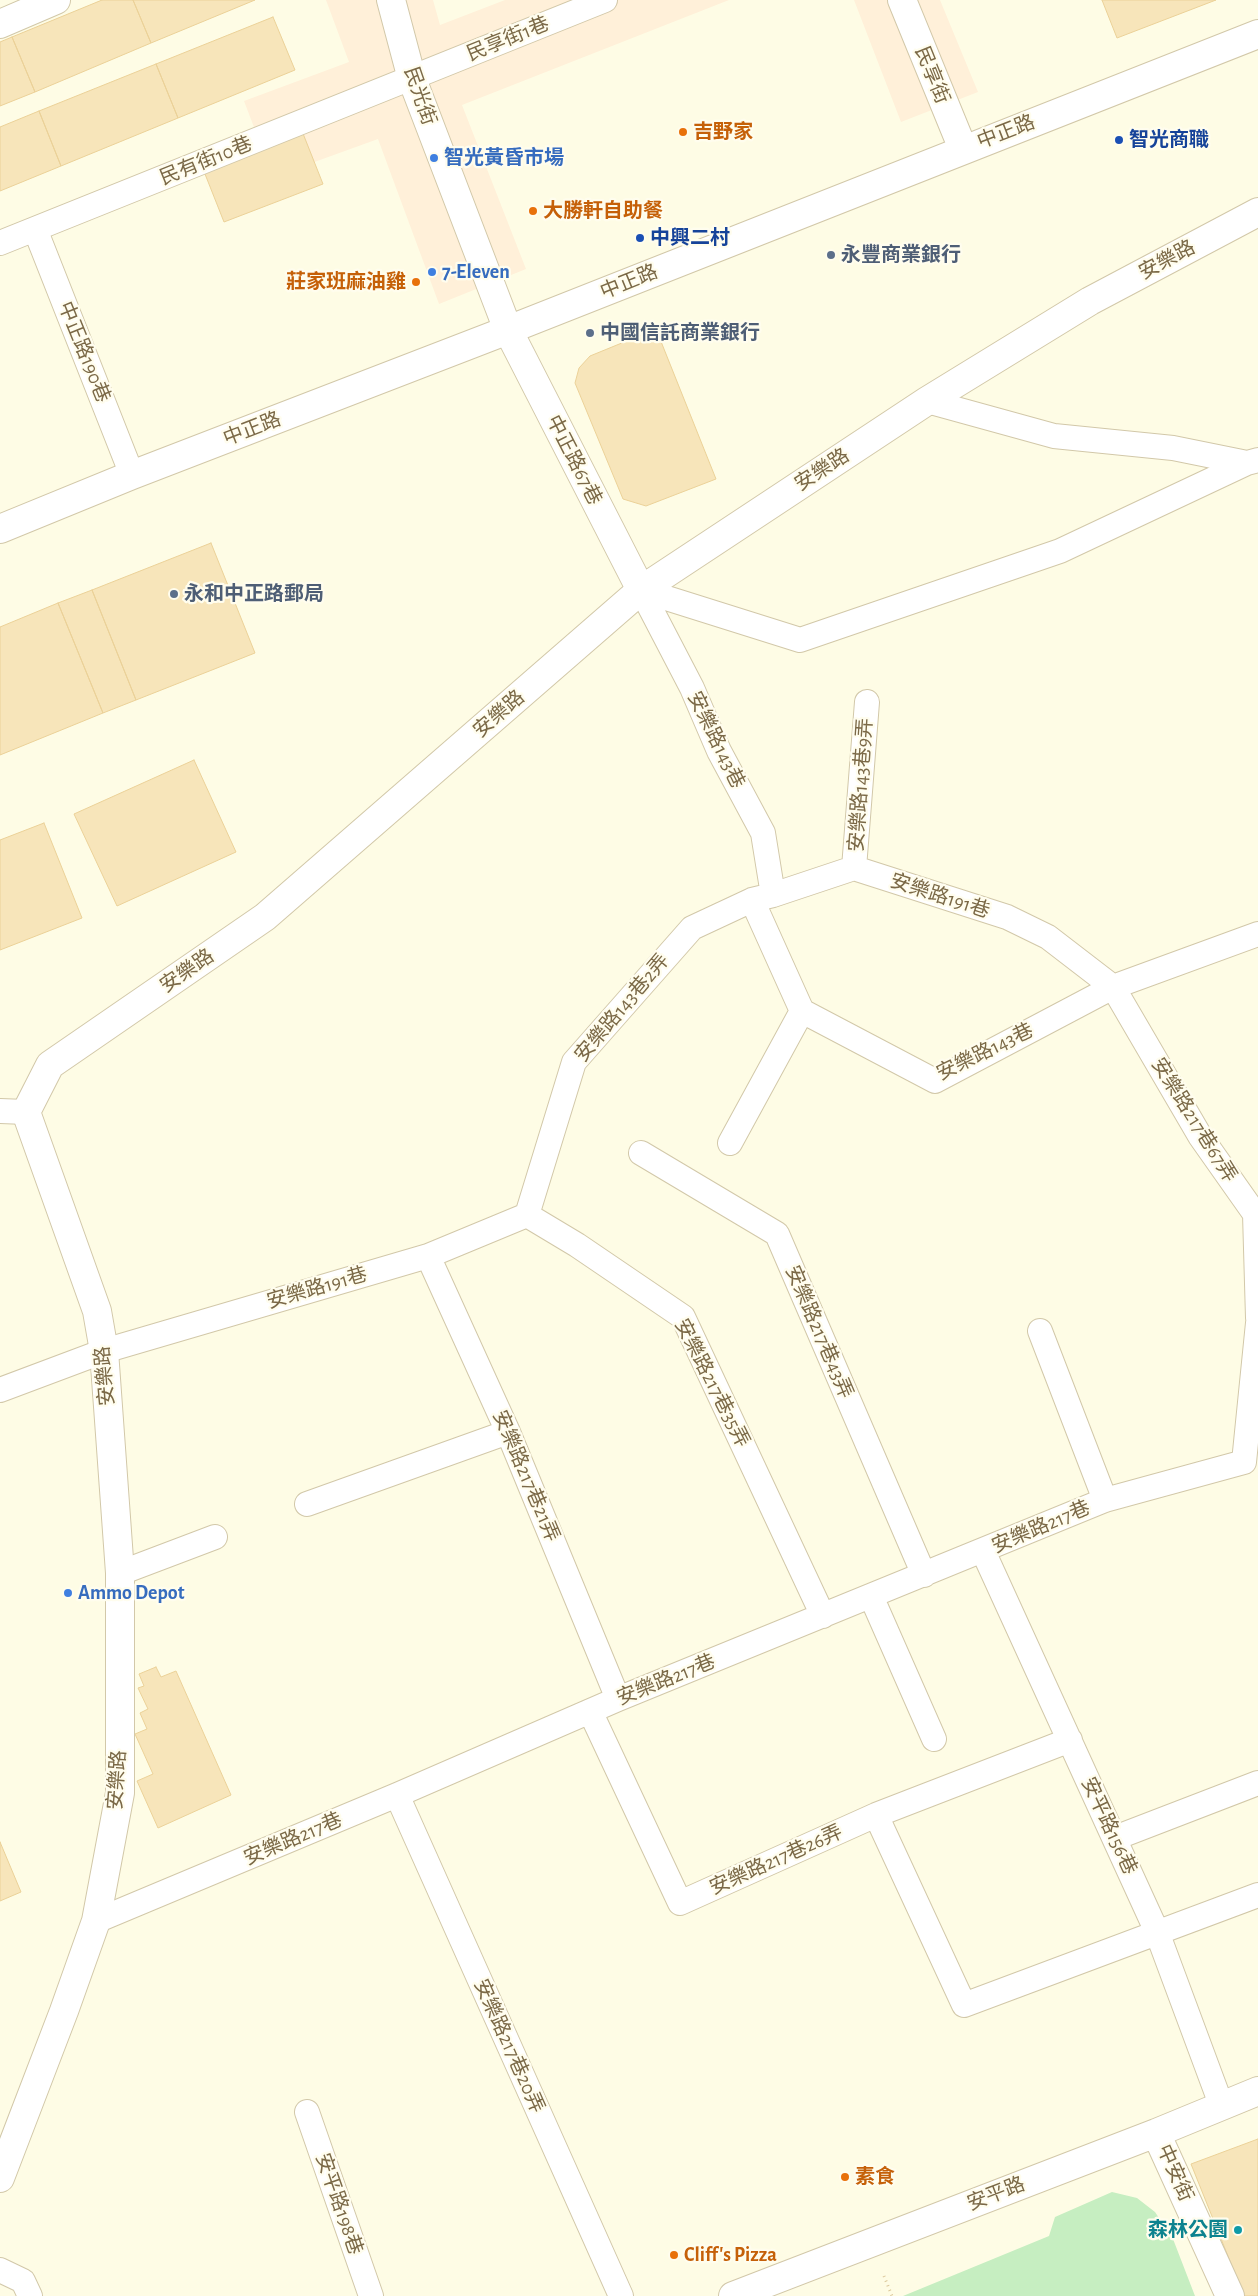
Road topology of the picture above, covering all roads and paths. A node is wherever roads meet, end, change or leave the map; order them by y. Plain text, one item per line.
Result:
1 (56, 0) edge
2 (391, 0) edge
3 (605, 0) edge
4 (902, 0) edge
5 (0, 24) edge
6 (1258, 34) edge
7 (412, 79) junction
8 (963, 149) junction
9 (1258, 212) edge
10 (35, 229) junction
11 (0, 243) edge
12 (508, 330) junction
13 (927, 401) junction
14 (1253, 461) edge
15 (132, 475) junction
16 (0, 529) edge
17 (641, 590) junction
18 (867, 702) dead end
19 (854, 868) junction
20 (763, 898) junction
21 (1258, 934) edge
22 (1113, 987) junction
23 (802, 1010) junction
24 (13, 1112) edge
25 (730, 1143) dead end
26 (641, 1153) dead end
27 (527, 1215) junction
28 (428, 1256) junction
29 (1258, 1318) edge
30 (1258, 1323) edge
31 (1040, 1331) dead end
32 (104, 1351) junction
33 (0, 1390) edge
34 (508, 1432) junction
35 (1251, 1467) edge
36 (1105, 1500) junction
37 (307, 1504) dead end
38 (215, 1537) dead end
39 (983, 1551) junction
40 (120, 1573) junction
41 (924, 1575) junction
42 (871, 1596) junction
43 (823, 1616) junction
44 (618, 1699) junction
45 (590, 1711) junction
46 (934, 1739) dead end
47 (1070, 1740) junction
48 (1258, 1783) edge
49 (397, 1795) junction
50 (876, 1815) junction
51 (1114, 1838) junction
52 (1258, 1894) edge
53 (96, 1921) junction
54 (1157, 1932) junction
55 (1258, 2090) edge
56 (1222, 2106) junction
57 (307, 2112) dead end
58 (1156, 2132) junction
59 (1, 2173) edge
60 (0, 2270) edge
61 (30, 2296) edge
62 (371, 2296) edge
63 (621, 2296) edge
64 (733, 2296) edge
65 (1230, 2296) edge

1 - 5 street
2 - 7 street, 民光街
3 - 7 lane, 民享街1巷
4 - 8 street, 民享街
6 - 8 street, 中正路
7 - 10 lane, 民有街10巷
7 - 12 street, 民光街
8 - 12 street, 中正路
9 - 13 street, 安樂路
10 - 11 lane, 民有街10巷
10 - 15 lane, 中正路190巷
12 - 15 street, 中正路
12 - 17 street, 中正路67巷
13 - 14 lane
13 - 17 street, 安樂路
14 - 17 lane
15 - 16 street, 中正路
17 - 20 lane, 安樂路143巷
17 - 24 street, 安樂路
18 - 19 lane, 安樂路143巷9弄
19 - 20 lane
19 - 22 lane, 安樂路191巷
20 - 23 lane, 安樂路143巷
20 - 27 lane, 安樂路143巷2弄
21 - 22 lane, 安樂路143巷
22 - 23 lane, 安樂路143巷
22 - 29 lane, 安樂路217巷67弄
23 - 25 lane
24 - 32 street, 安樂路
26 - 41 lane, 安樂路217巷43弄
27 - 28 lane, 安樂路191巷
27 - 43 lane, 安樂路217巷35弄
28 - 32 lane, 安樂路191巷
28 - 34 lane, 安樂路217巷21弄
30 - 35 lane
31 - 36 lane
32 - 33 lane, 安樂路191巷
32 - 40 street, 安樂路
34 - 37 lane
34 - 44 lane, 安樂路217巷21弄
35 - 36 lane, 安樂路217巷
36 - 39 lane, 安樂路217巷
38 - 40 lane
39 - 41 lane, 安樂路217巷
39 - 47 lane, 安平路156巷
40 - 53 street, 安樂路
41 - 42 lane, 安樂路217巷
42 - 43 lane, 安樂路217巷
42 - 46 lane
43 - 44 lane, 安樂路217巷
44 - 45 lane, 安樂路217巷
45 - 49 lane, 安樂路217巷
45 - 50 lane, 安樂路217巷26弄
47 - 50 lane, 安樂路217巷26弄
47 - 51 lane, 安平路156巷
48 - 51 lane
49 - 53 lane, 安樂路217巷
49 - 63 lane, 安樂路217巷20弄
50 - 54 lane
51 - 54 lane, 安平路156巷
52 - 54 lane
53 - 59 street, 安樂路
54 - 56 lane, 安平路156巷
55 - 56 street, 安平路
56 - 58 street, 安平路
57 - 62 lane, 安平路198巷
58 - 64 street, 安平路
58 - 65 street, 中安街
60 - 61 lane

